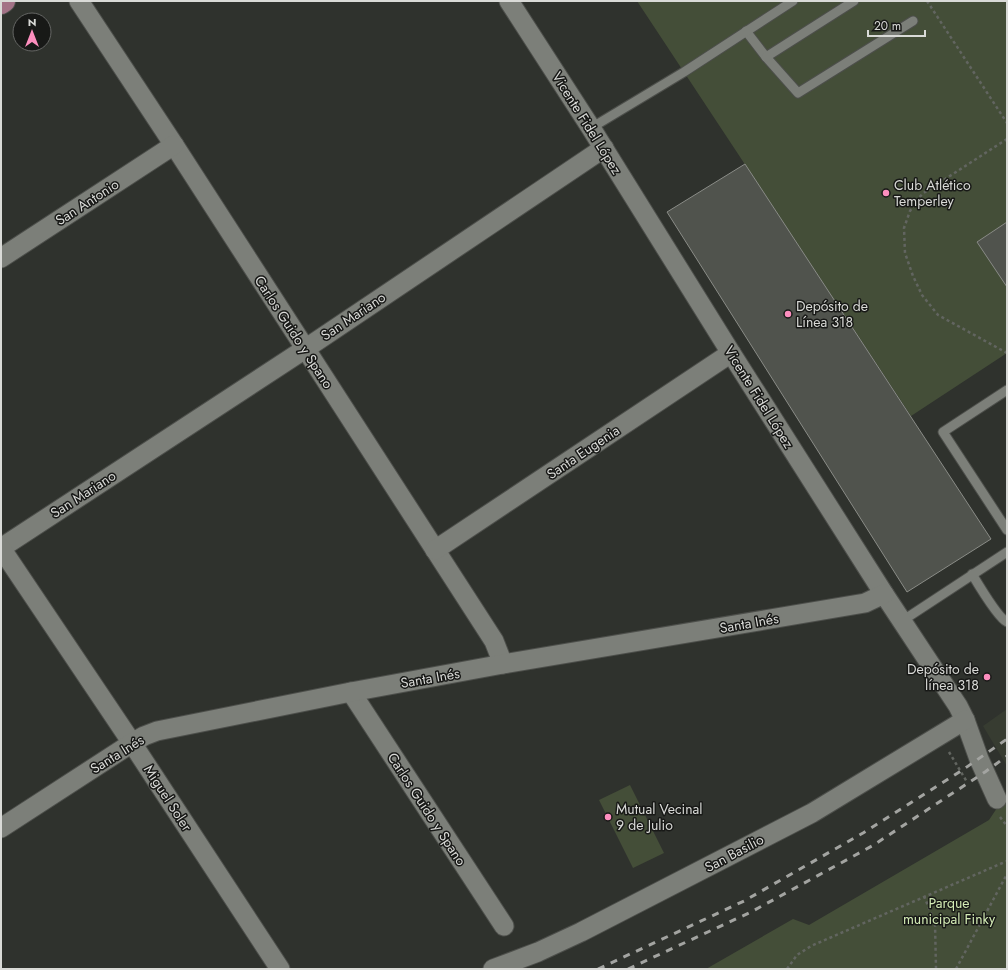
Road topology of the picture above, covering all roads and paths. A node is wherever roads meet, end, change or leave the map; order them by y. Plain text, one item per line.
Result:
1 (4, 1) edge
2 (79, 1) edge
3 (509, 1) edge
4 (793, 1) edge
5 (854, 1) edge
6 (927, 1) edge
7 (1, 3) edge
8 (913, 21) dead end
9 (746, 31) junction
10 (766, 57) junction
11 (1007, 123) edge
12 (591, 128) junction
13 (1007, 139) edge
14 (174, 145) junction
15 (604, 148) junction
16 (1, 258) edge
17 (305, 349) junction
18 (731, 353) junction
19 (1007, 353) edge
20 (1007, 390) edge
21 (1007, 530) edge
22 (1, 548) edge
23 (435, 550) junction
24 (1007, 552) edge
25 (972, 574) junction
26 (884, 594) junction
27 (902, 621) junction
28 (1007, 622) edge
29 (503, 664) junction
30 (351, 692) junction
31 (965, 720) junction
32 (132, 743) junction
33 (1002, 795) edge
34 (1, 828) edge
35 (1007, 861) edge
36 (1007, 874) edge
37 (924, 896) junction
38 (504, 926) dead end
39 (280, 969) edge
40 (493, 969) edge
41 (787, 969) edge
42 (936, 969) edge
43 (956, 969) edge

1 - 7 main road
2 - 14 street, Carlos Guido y Spano
3 - 12 street, Vicente Fidel López
4 - 9 lane
5 - 10 lane
6 - 11 path
8 - 10 lane
9 - 10 lane
9 - 12 lane
12 - 15 street, Vicente Fidel López
13 - 19 path
14 - 16 street, San Antonio
14 - 17 street, Carlos Guido y Spano
15 - 17 street, San Mariano
15 - 18 street, Vicente Fidel López
17 - 22 street, San Mariano
17 - 23 street, Carlos Guido y Spano
18 - 23 street, Santa Eugenia
18 - 26 street, Vicente Fidel López
20 - 21 lane
22 - 32 street, Miguel Soler
23 - 29 street, Carlos Guido y Spano
24 - 25 lane
25 - 27 lane
25 - 28 lane
26 - 27 street, Vicente Fidel López
26 - 29 street, Santa Inés
27 - 31 street, Vicente Fidel López
29 - 30 street, Santa Inés
30 - 32 street, Santa Inés
30 - 38 street, Carlos Guido y Spano
31 - 33 street, Vicente Fidel López
31 - 40 street, San Basilio
32 - 34 street, Santa Inés
32 - 39 street, Miguel Soler
35 - 37 path
36 - 43 path
37 - 41 path
37 - 42 path

